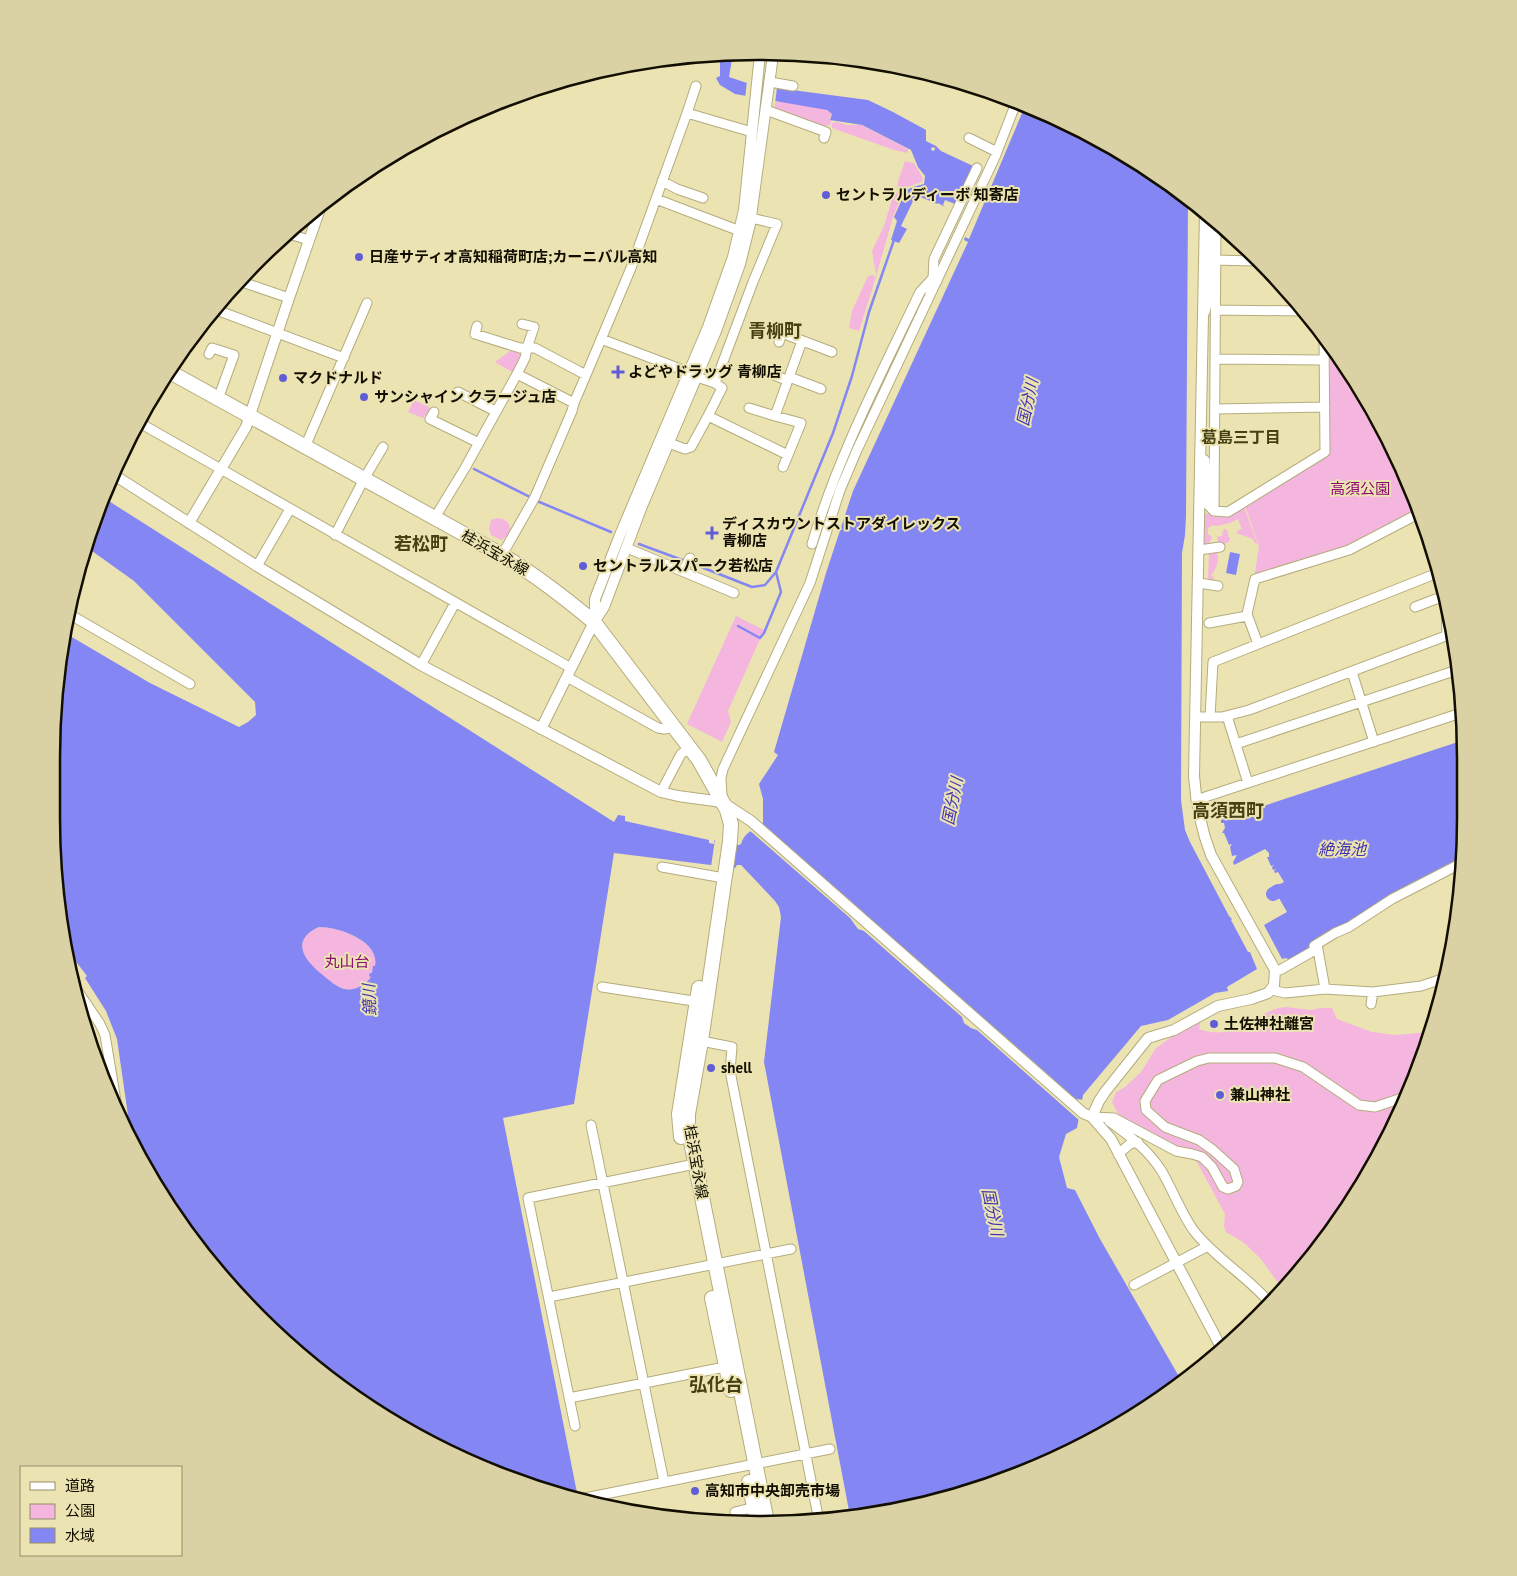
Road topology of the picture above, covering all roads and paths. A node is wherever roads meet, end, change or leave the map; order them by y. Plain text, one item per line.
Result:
1 (759, 60) edge
2 (772, 60) edge
3 (769, 84) junction
4 (696, 86) dead end
5 (793, 86) dead end
6 (1014, 108) edge
7 (766, 109) junction
8 (687, 113) junction
9 (752, 132) junction
10 (824, 138) dead end
11 (969, 138) dead end
12 (997, 152) junction
13 (977, 168) dead end
14 (662, 181) junction
15 (702, 198) dead end
16 (656, 200) junction
17 (317, 217) edge
18 (751, 218) junction
19 (1204, 221) edge
20 (1209, 225) edge
21 (1215, 230) edge
22 (740, 231) junction
23 (295, 236) edge
24 (309, 240) junction
25 (1213, 260) junction
26 (1248, 261) edge
27 (935, 280) junction
28 (247, 284) edge
29 (288, 298) junction
30 (367, 303) dead end
31 (1216, 310) junction
32 (1295, 311) edge
33 (221, 313) edge
34 (522, 324) dead end
35 (1202, 324) junction
36 (477, 326) dead end
37 (277, 333) junction
38 (601, 338) junction
39 (802, 341) junction
40 (779, 342) dead end
41 (527, 348) junction
42 (1324, 349) edge
43 (832, 352) dead end
44 (209, 354) dead end
45 (344, 358) junction
46 (1216, 359) junction
47 (1324, 360) junction
48 (760, 370) dead end
49 (516, 374) junction
50 (175, 375) edge
51 (586, 375) junction
52 (692, 375) junction
53 (788, 378) junction
54 (715, 383) junction
55 (821, 388) dead end
56 (458, 392) dead end
57 (218, 399) junction
58 (574, 403) junction
59 (749, 408) dead end
60 (1215, 408) junction
61 (1325, 408) junction
62 (495, 411) junction
63 (434, 412) dead end
64 (708, 416) junction
65 (775, 416) junction
66 (250, 417) junction
67 (145, 426) edge
68 (478, 443) junction
69 (669, 443) junction
70 (305, 447) junction
71 (383, 447) dead end
72 (788, 455) junction
73 (1200, 456) junction
74 (783, 467) dead end
75 (221, 470) junction
76 (119, 478) edge
77 (364, 479) junction
78 (290, 510) junction
79 (1214, 511) junction
80 (1413, 516) edge
81 (434, 519) junction
82 (190, 523) junction
83 (335, 535) junction
84 (812, 544) dead end
85 (1220, 547) dead end
86 (627, 548) junction
87 (1199, 550) junction
88 (502, 555) junction
89 (690, 558) dead end
90 (257, 566) junction
91 (682, 571) junction
92 (1432, 575) edge
93 (1199, 582) junction
94 (1218, 586) dead end
95 (734, 593) dead end
96 (1438, 599) edge
97 (455, 603) junction
98 (1415, 607) dead end
99 (1247, 616) junction
100 (74, 617) edge
101 (594, 622) junction
102 (1208, 623) dead end
103 (1446, 636) edge
104 (1258, 644) junction
105 (421, 665) junction
106 (569, 672) junction
107 (1352, 672) junction
108 (1452, 672) edge
109 (190, 684) dead end
110 (1362, 702) junction
111 (1456, 715) edge
112 (1227, 716) junction
113 (1196, 717) junction
114 (1210, 717) junction
115 (674, 727) junction
116 (541, 729) junction
117 (1374, 742) junction
118 (1236, 744) junction
119 (690, 748) junction
120 (1248, 783) junction
121 (660, 792) junction
122 (1196, 800) junction
123 (722, 802) junction
124 (1456, 866) edge
125 (662, 867) dead end
126 (721, 873) junction
127 (1317, 944) junction
128 (1280, 970) dead end
129 (1437, 981) edge
130 (602, 986) dead end
131 (1325, 989) junction
132 (1272, 990) junction
133 (1372, 992) junction
134 (85, 1001) edge
135 (701, 1002) junction
136 (1371, 1004) dead end
137 (696, 1040) junction
138 (109, 1074) edge
139 (1397, 1100) edge
140 (1088, 1115) junction
141 (1105, 1118) junction
142 (591, 1126) dead end
143 (1138, 1142) junction
144 (1118, 1154) junction
145 (691, 1164) junction
146 (602, 1182) junction
147 (1208, 1246) junction
148 (791, 1249) dead end
149 (766, 1254) junction
150 (1176, 1263) junction
151 (711, 1265) junction
152 (623, 1283) junction
153 (1134, 1285) dead end
154 (549, 1297) junction
155 (1265, 1298) edge
156 (1219, 1343) edge
157 (731, 1366) junction
158 (644, 1382) junction
159 (569, 1398) junction
160 (575, 1426) dead end
161 (830, 1449) dead end
162 (806, 1455) junction
163 (751, 1465) junction
164 (664, 1482) junction
165 (594, 1496) edge
166 (759, 1506) junction
167 (735, 1512) dead end
168 (817, 1514) edge
169 (758, 1516) edge
170 (764, 1516) edge

1 - 9 street
2 - 3 street
3 - 5 street
3 - 7 street
4 - 8 street
6 - 12 street
7 - 10 street
7 - 18 street
8 - 9 street
8 - 14 street
9 - 22 street
11 - 12 street
12 - 27 street
13 - 27 street
14 - 15 street
14 - 16 street
16 - 22 street
16 - 38 street
17 - 24 street
18 - 52 street
18 - 54 street
19 - 35 street
20 - 25 street
21 - 25 street
22 - 52 street
23 - 24 street
24 - 29 street
25 - 26 street
25 - 31 street
25 - 35 street
27 - 84 street
27 - 123 street
28 - 29 street
29 - 37 street
30 - 45 street
31 - 32 street
31 - 46 street
33 - 37 street
34 - 41 street
35 - 73 street
36 - 41 street
37 - 45 street
37 - 66 street
38 - 51 street
38 - 52 street
39 - 40 street
39 - 43 street
39 - 53 street
41 - 49 street
41 - 51 street
42 - 47 street
44 - 57 street
45 - 70 street
46 - 47 street
46 - 60 street
47 - 61 street
48 - 53 street
49 - 58 street
49 - 62 street
50 - 57 main road, 桂浜宝永線
51 - 58 street
52 - 54 street
52 - 69 street
52 - 101 street
53 - 55 street
53 - 65 street
54 - 64 street
56 - 62 street
57 - 66 main road, 桂浜宝永線
58 - 88 street
59 - 65 street
60 - 61 street
60 - 79 street
61 - 79 street
62 - 68 street
63 - 68 street
64 - 69 street
64 - 72 street
65 - 72 street
66 - 70 main road, 桂浜宝永線
66 - 75 street
67 - 75 street
68 - 81 street
69 - 86 street
70 - 77 main road, 桂浜宝永線
71 - 77 street
72 - 74 street
73 - 79 street
73 - 87 street
75 - 78 street
75 - 82 street
76 - 82 street
77 - 81 main road, 桂浜宝永線
77 - 83 street
78 - 83 street
78 - 90 street
80 - 99 street
81 - 88 main road, 桂浜宝永線
82 - 90 street
83 - 97 street
85 - 87 street
86 - 91 street
86 - 101 street
87 - 93 street
88 - 101 main road, 桂浜宝永線
89 - 91 street
90 - 105 street
91 - 95 street
92 - 104 street
93 - 94 street
93 - 113 street
96 - 98 street
97 - 105 street
97 - 106 street
99 - 102 street
99 - 104 street
100 - 109 street
101 - 106 street
101 - 115 main road, 桂浜宝永線
103 - 107 street
104 - 114 street
105 - 116 street
106 - 115 street
106 - 116 street
107 - 110 street
107 - 112 street
108 - 110 street
110 - 117 street
110 - 118 street
111 - 117 street
112 - 114 street
112 - 118 street
113 - 114 street
113 - 122 street
115 - 119 main road, 桂浜宝永線
116 - 121 street
117 - 120 street
118 - 120 street
119 - 121 street
119 - 123 main road, 桂浜宝永線
120 - 122 street
121 - 123 street
122 - 132 street
123 - 126 main road, 桂浜宝永線
123 - 140 street
124 - 127 street
125 - 126 street
126 - 135 main road, 桂浜宝永線
127 - 128 street
127 - 131 street
129 - 133 street
130 - 135 street
131 - 132 street
131 - 133 street
132 - 140 street
133 - 136 street
134 - 138 street
135 - 137 main road, 桂浜宝永線
137 - 145 main road, 桂浜宝永線
137 - 149 street
139 - 141 street
140 - 141 street
140 - 144 street
141 - 143 street
142 - 146 street
143 - 144 street
143 - 147 street
144 - 150 street
145 - 146 street
145 - 151 main road, 桂浜宝永線
146 - 152 street
146 - 154 street
147 - 150 street
147 - 155 street
148 - 149 street
149 - 151 street
149 - 162 street
150 - 153 street
150 - 156 street
151 - 152 street
151 - 157 main road, 桂浜宝永線
152 - 154 street
152 - 158 street
154 - 159 street
157 - 158 street
157 - 163 main road, 桂浜宝永線
158 - 159 street
158 - 164 street
159 - 160 street
161 - 162 street
162 - 163 street
162 - 168 street
163 - 164 street
163 - 166 main road, 桂浜宝永線
164 - 165 street
166 - 167 street
166 - 169 main road, 桂浜宝永線
166 - 170 main road, 桂浜宝永線

